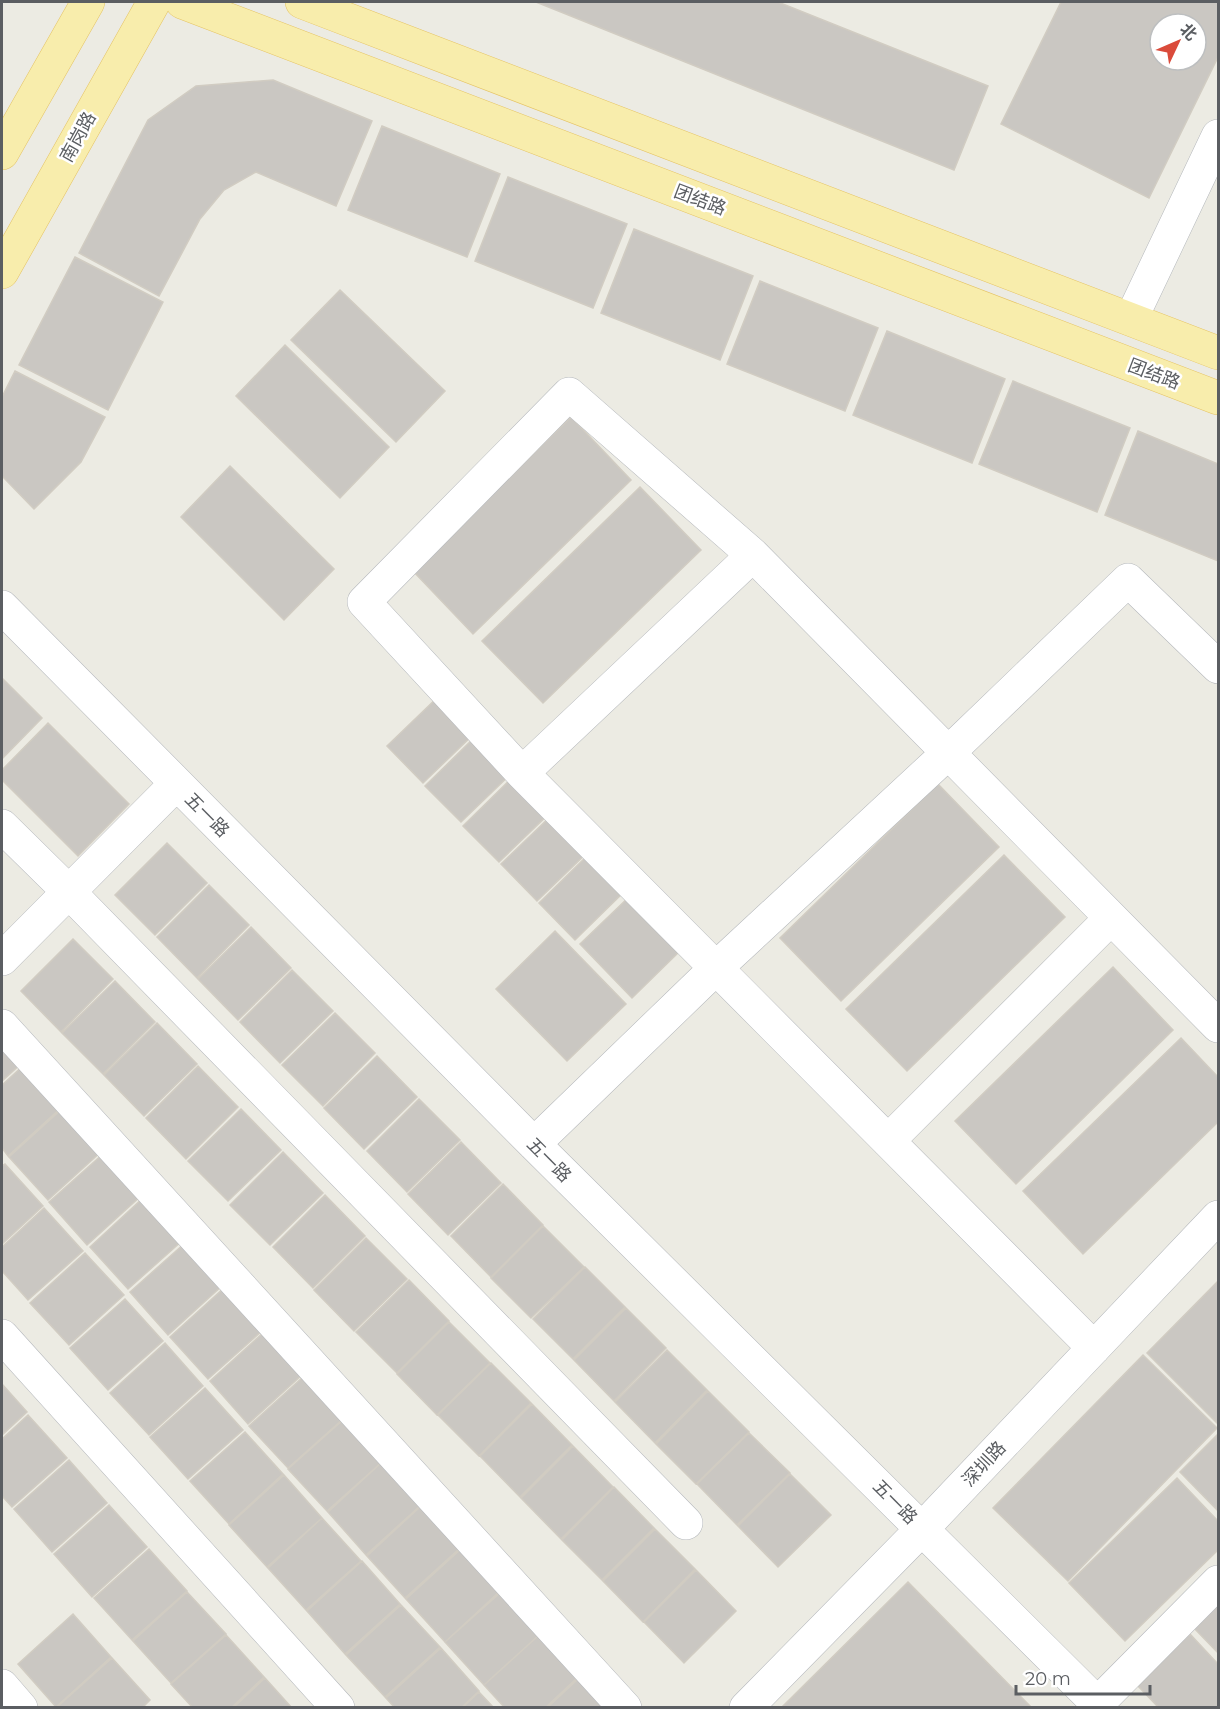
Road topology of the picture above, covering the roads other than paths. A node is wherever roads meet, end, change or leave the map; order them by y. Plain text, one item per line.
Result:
1 (88, 2) edge
2 (154, 2) edge
3 (182, 2) edge
4 (302, 2) edge
5 (1218, 136) edge
6 (2, 153) edge
7 (2, 272) edge
8 (1131, 319) junction
9 (1218, 353) edge
10 (1218, 398) edge
11 (753, 555) junction
12 (2, 607) edge
13 (1218, 667) edge
14 (948, 753) junction
15 (522, 773) junction
16 (176, 784) junction
17 (2, 825) edge
18 (69, 891) junction
19 (1111, 918) junction
20 (2, 959) edge
21 (716, 968) junction
22 (2, 1026) edge
23 (1218, 1026) edge
24 (888, 1141) junction
25 (534, 1144) junction
26 (1218, 1217) edge
27 (2, 1336) edge
28 (1094, 1348) junction
29 (686, 1523) dead end
30 (922, 1528) junction
31 (1218, 1582) edge
32 (2, 1686) edge
33 (1100, 1705) edge
34 (21, 1707) edge
35 (338, 1707) edge
36 (626, 1707) edge
37 (746, 1707) edge

1 - 6 main road
2 - 7 main road, 南岗路
3 - 10 main road, 团结路
4 - 8 main road
5 - 8 street
8 - 9 main road
11 - 14 street
11 - 15 street
11 - 15 street
12 - 16 street, 五一路
13 - 14 street
14 - 19 street
14 - 21 street
15 - 21 street
16 - 18 street
16 - 25 street, 五一路
17 - 18 street
18 - 20 street
18 - 29 street
19 - 23 street
19 - 24 street
21 - 24 street
21 - 25 street
22 - 36 street
24 - 28 street
25 - 30 street, 五一路
26 - 28 street, 深圳路
27 - 35 street
28 - 30 street, 深圳路
30 - 33 street, 五一路
30 - 37 street, 深圳路
31 - 33 street
32 - 34 street

